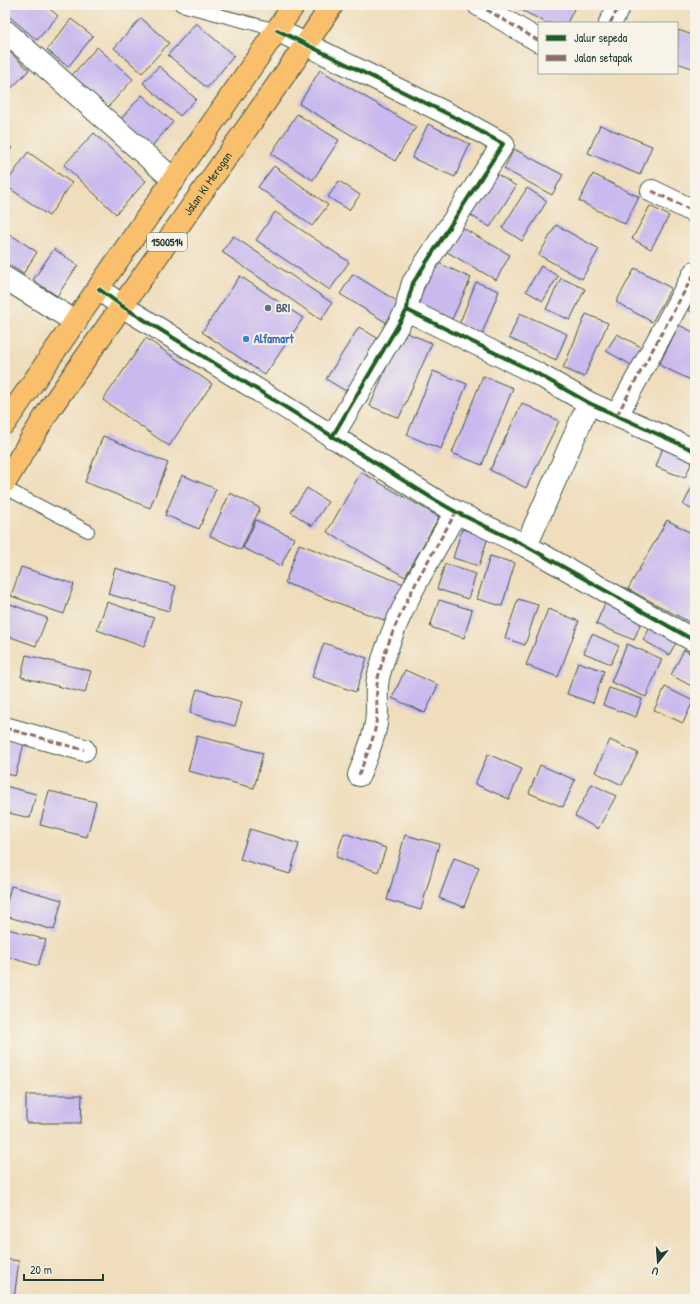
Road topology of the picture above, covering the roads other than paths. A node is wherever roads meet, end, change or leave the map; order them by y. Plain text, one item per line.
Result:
1 (181, 5) edge
2 (294, 5) edge
3 (332, 5) edge
4 (479, 5) edge
5 (620, 5) edge
6 (611, 22) edge
7 (277, 30) junction
8 (5, 31) edge
9 (538, 40) edge
10 (306, 44) junction
11 (174, 180) junction
12 (652, 191) dead end
13 (695, 212) edge
14 (695, 272) edge
15 (5, 278) edge
16 (99, 289) junction
17 (122, 306) junction
18 (407, 310) junction
19 (76, 322) junction
20 (589, 403) junction
21 (617, 415) junction
22 (5, 423) edge
23 (332, 437) junction
24 (695, 451) edge
25 (5, 482) edge
26 (5, 488) edge
27 (456, 512) junction
28 (88, 531) dead end
29 (526, 546) junction
30 (695, 641) edge
31 (5, 728) edge
32 (84, 750) dead end
33 (359, 775) dead end

1 - 7 lane
2 - 7 highway, 1500514
3 - 10 highway, Jalan Ki Merogan / 1500514
4 - 9 street
5 - 6 street
7 - 10 street
7 - 11 highway, 1500514
8 - 11 street
10 - 17 highway, Jalan Ki Merogan / 1500514
10 - 18 street
11 - 16 highway, 1500514
12 - 13 street
14 - 21 street
15 - 19 street
16 - 17 street
16 - 19 highway, 1500514
17 - 23 street
17 - 25 highway, Jalan Ki Merogan / 1500514
18 - 20 street
18 - 23 street
19 - 22 highway, 1500514
20 - 21 street
20 - 29 street
21 - 24 street
23 - 27 street
26 - 28 lane
27 - 29 street
27 - 33 street
29 - 30 street
31 - 32 street

